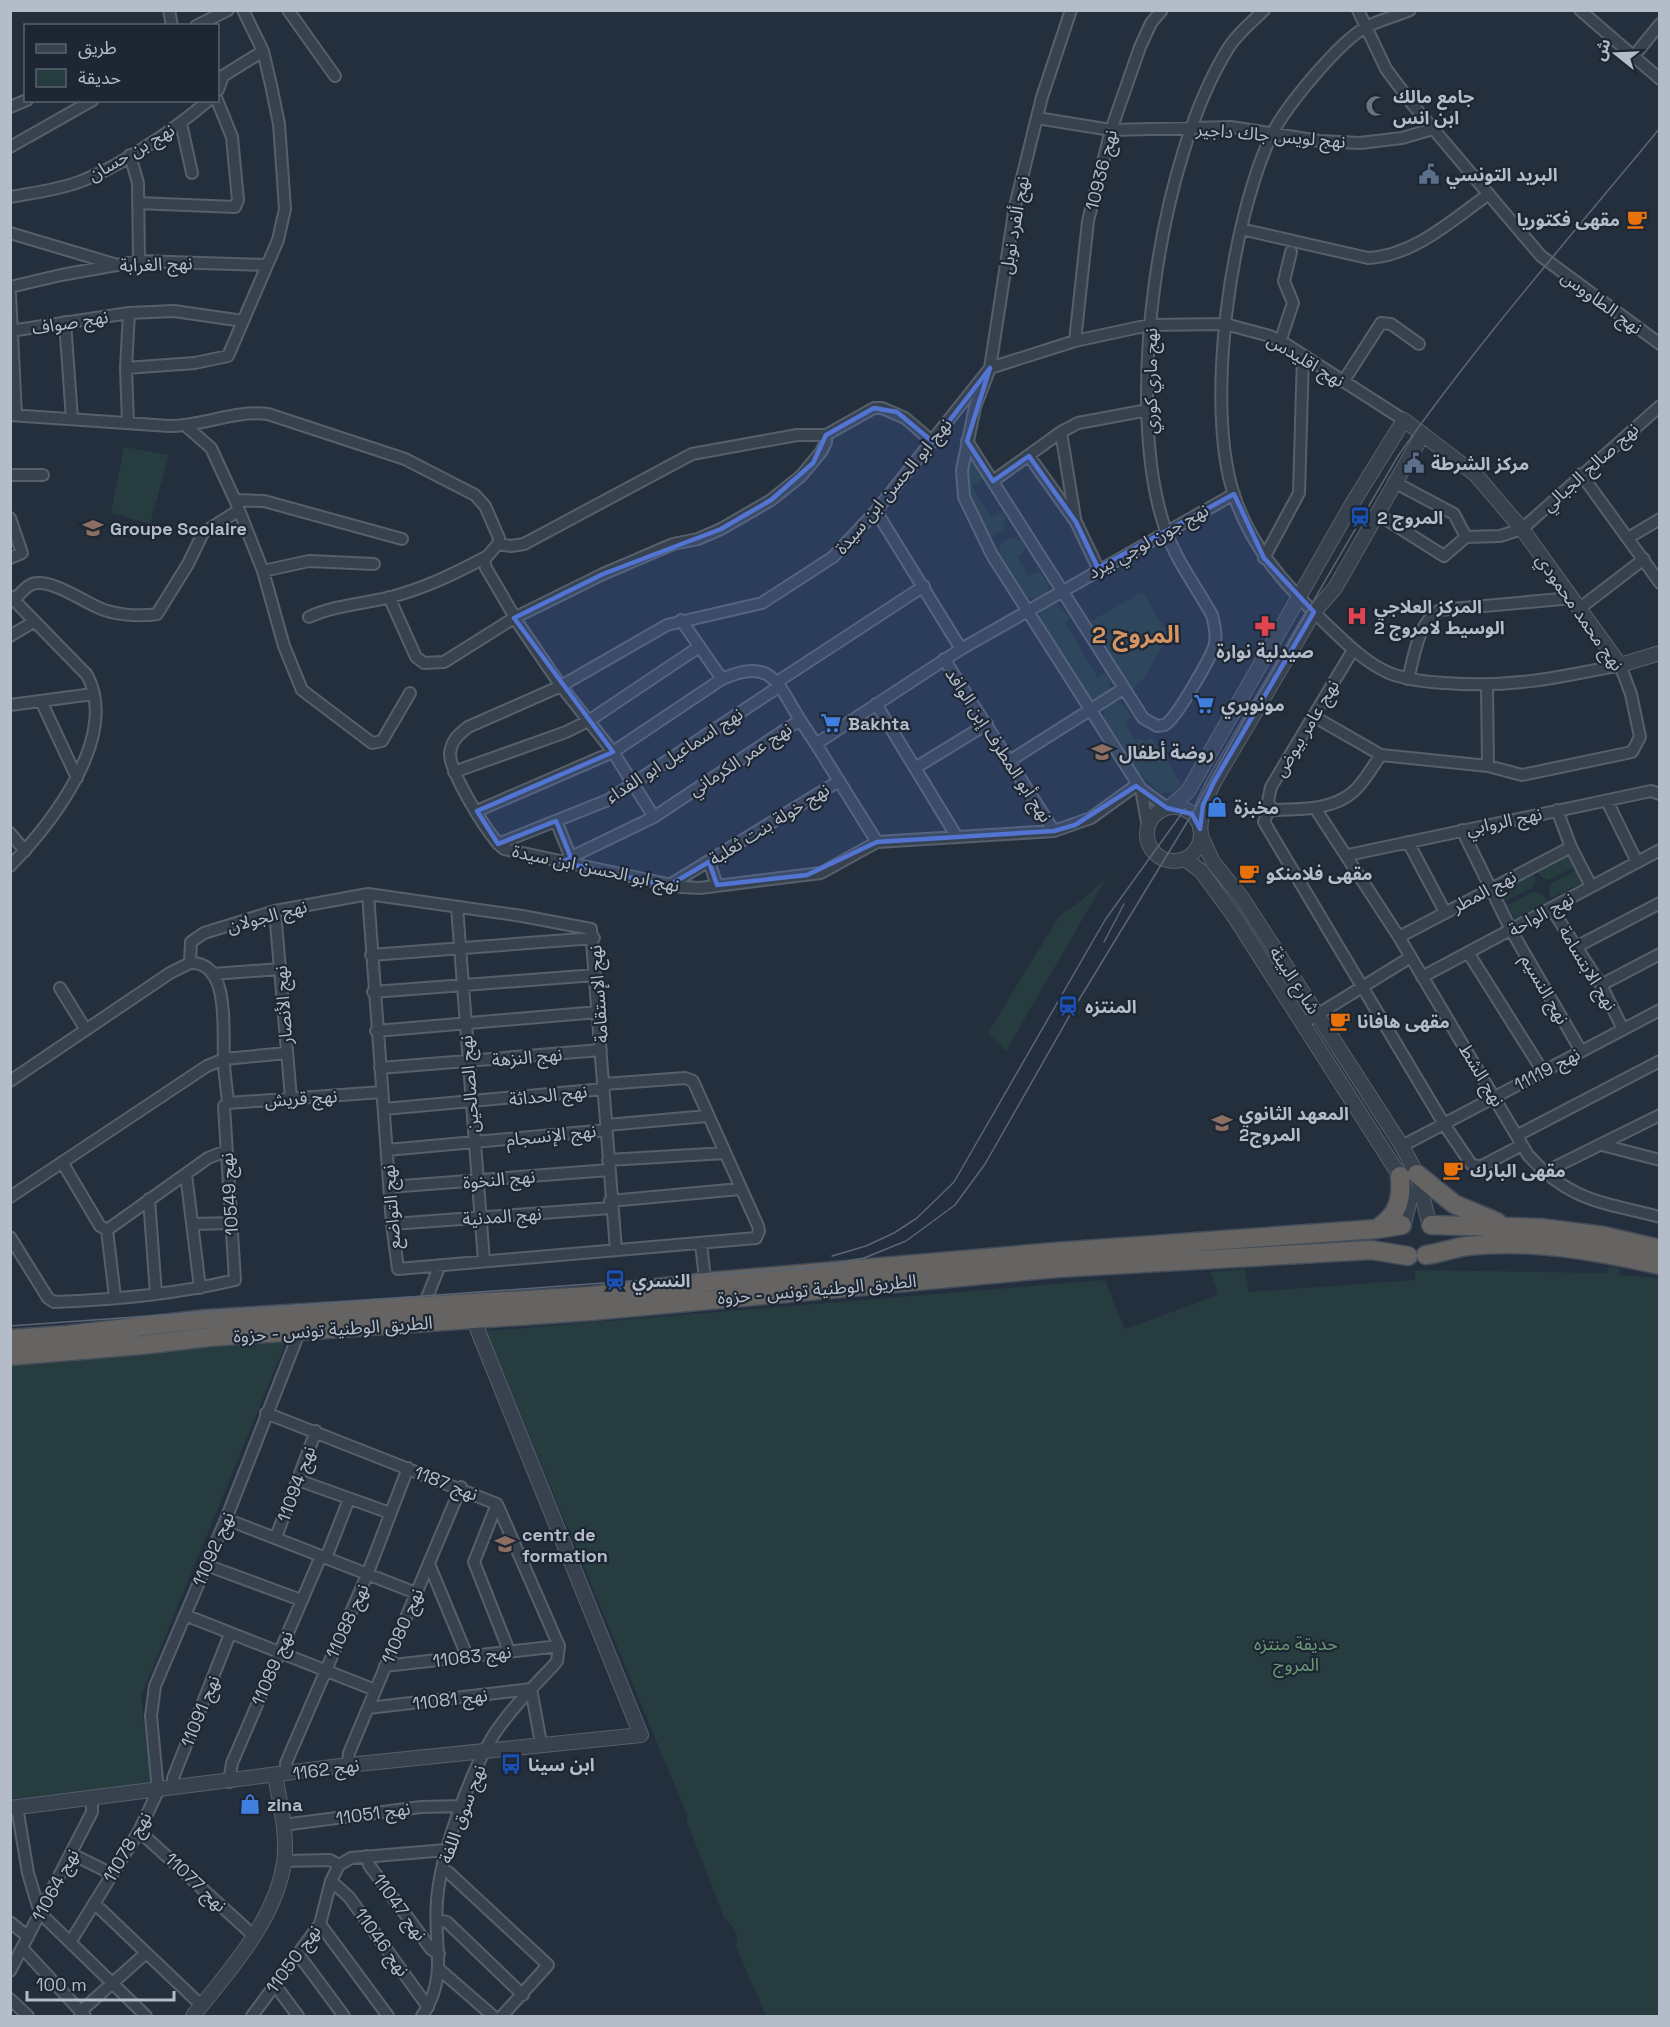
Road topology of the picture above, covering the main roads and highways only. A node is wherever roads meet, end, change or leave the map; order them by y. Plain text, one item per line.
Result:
1 (1403, 1224) junction
2 (1430, 1224) junction
3 (1510, 1226) junction
4 (1377, 1230) junction
5 (1659, 1249) edge
6 (1417, 1256) junction
7 (1659, 1266) edge
8 (706, 1291) junction
9 (473, 1312) junction
10 (10, 1339) edge
11 (10, 1356) edge

1 - 2 highway
1 - 4 highway, الطريق الوطنية تونس - حزوة
1 - 6 highway
2 - 3 highway
2 - 6 highway
3 - 4 highway
3 - 5 highway
4 - 8 highway, الطريق الوطنية تونس - حزوة
6 - 7 highway, الطريق الوطنية تونس - حزوة
6 - 8 highway, الطريق الوطنية تونس - حزوة
8 - 9 highway, الطريق الوطنية تونس - حزوة
9 - 10 highway, الطريق الوطنية تونس - حزوة
9 - 11 highway, الطريق الوطنية تونس - حزوة

